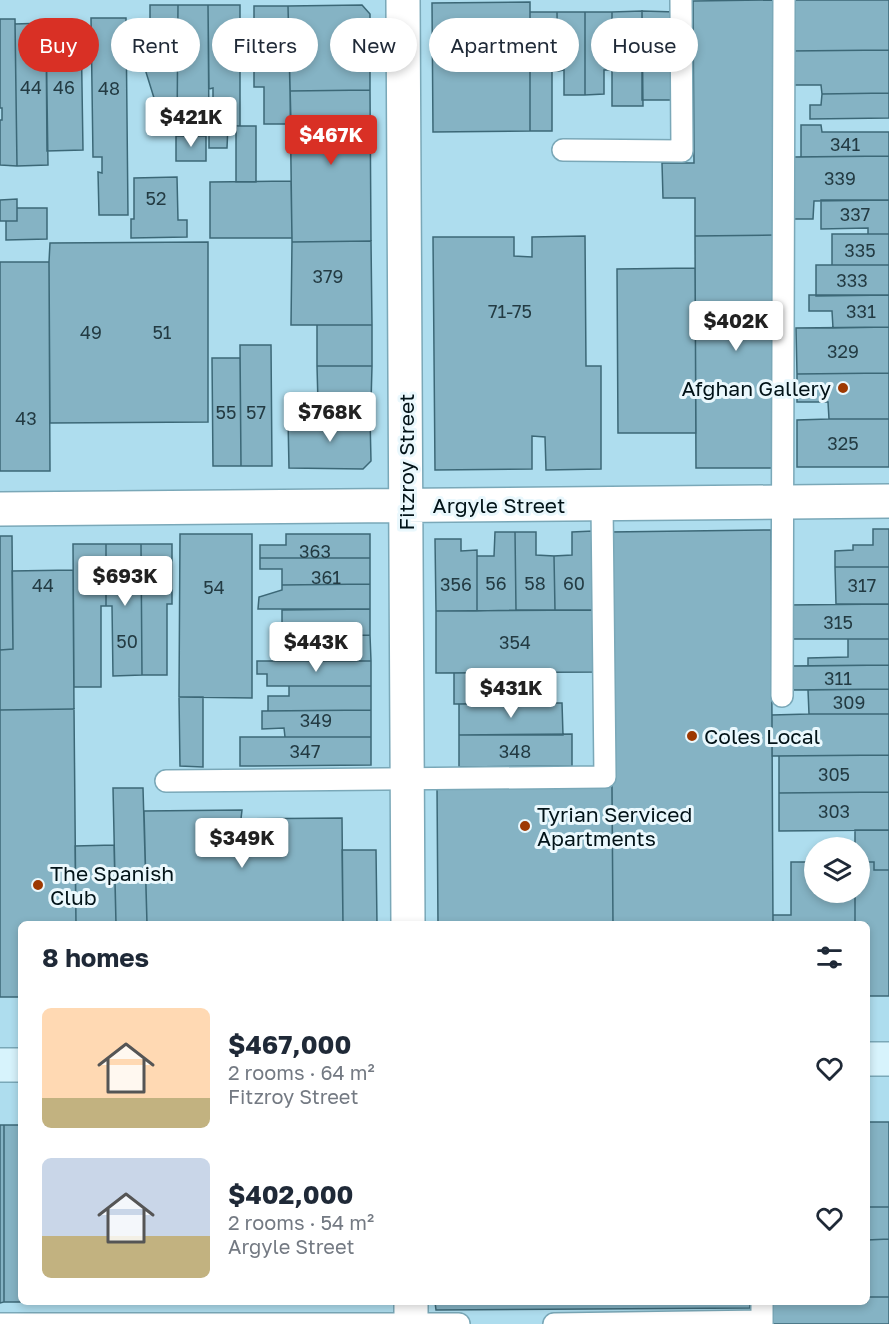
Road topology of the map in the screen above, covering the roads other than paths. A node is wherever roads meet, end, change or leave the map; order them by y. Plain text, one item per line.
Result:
1 (403, 0) edge
2 (681, 0) edge
3 (784, 0) edge
4 (563, 150) dead end
5 (783, 501) junction
6 (889, 501) edge
7 (602, 504) junction
8 (406, 506) junction
9 (0, 509) edge
10 (782, 696) dead end
11 (407, 779) junction
12 (166, 781) dead end
13 (408, 921) edge
14 (870, 1059) edge
15 (889, 1059) edge
16 (0, 1065) edge
17 (18, 1065) edge
18 (411, 1305) edge
19 (762, 1316) edge
20 (0, 1324) edge
21 (411, 1324) edge
22 (459, 1324) edge
23 (554, 1324) edge

1 - 8 street, Fitzroy Street
2 - 4 lane
3 - 5 lane
5 - 6 street, Argyle Street
5 - 7 street, Argyle Street
5 - 10 lane
7 - 8 street, Argyle Street
7 - 11 lane
8 - 9 street, Argyle Street
8 - 11 street, Fitzroy Street
11 - 12 lane
11 - 13 street, Fitzroy Street
14 - 15 main road
16 - 17 main road
18 - 21 street
19 - 23 lane
20 - 21 lane
21 - 22 lane

